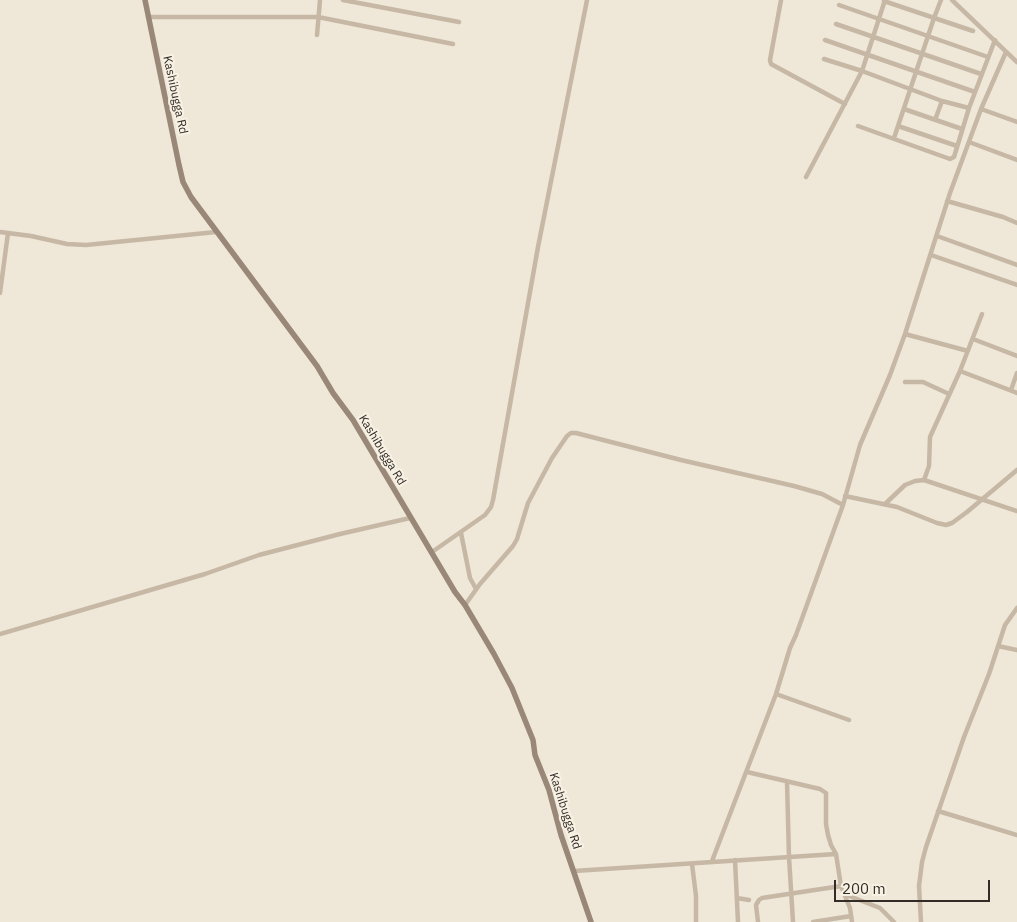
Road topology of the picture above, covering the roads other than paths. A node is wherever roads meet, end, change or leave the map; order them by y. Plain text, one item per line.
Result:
1 (145, 0) edge
2 (320, 0) edge
3 (343, 0) edge
4 (587, 0) edge
5 (781, 0) edge
6 (884, 0) edge
7 (941, 0) edge
8 (952, 0) edge
9 (840, 5) dead end
10 (148, 17) junction
11 (318, 17) junction
12 (934, 18) junction
13 (878, 19) junction
14 (459, 22) dead end
15 (836, 24) dead end
16 (973, 31) dead end
17 (317, 35) dead end
18 (928, 35) junction
19 (872, 36) junction
20 (825, 40) dead end
21 (995, 40) junction
22 (453, 44) dead end
23 (1006, 52) junction
24 (867, 54) junction
25 (922, 54) junction
26 (988, 57) junction
27 (824, 59) dead end
28 (1017, 62) edge
29 (862, 71) junction
30 (916, 72) junction
31 (982, 74) junction
32 (911, 90) junction
33 (975, 92) junction
34 (942, 101) junction
35 (845, 104) junction
36 (969, 108) junction
37 (904, 109) junction
38 (981, 109) junction
39 (936, 120) junction
40 (1017, 122) edge
41 (858, 126) dead end
42 (898, 126) junction
43 (962, 129) junction
44 (894, 138) junction
45 (969, 142) junction
46 (957, 146) junction
47 (1017, 160) edge
48 (806, 177) dead end
49 (948, 201) junction
50 (1017, 223) edge
51 (0, 232) edge
52 (216, 232) junction
53 (8, 233) junction
54 (936, 236) junction
55 (930, 254) junction
56 (1017, 265) edge
57 (1017, 284) edge
58 (0, 293) edge
59 (982, 314) dead end
60 (905, 334) junction
61 (973, 339) junction
62 (968, 351) junction
63 (1017, 356) edge
64 (960, 370) junction
65 (1017, 373) edge
66 (905, 382) dead end
67 (1010, 390) junction
68 (1017, 392) edge
69 (949, 394) junction
70 (1017, 470) edge
71 (924, 480) junction
72 (845, 496) junction
73 (982, 500) junction
74 (885, 504) junction
75 (843, 505) junction
76 (1017, 511) edge
77 (410, 518) junction
78 (461, 532) junction
79 (432, 552) junction
80 (476, 589) junction
81 (465, 606) junction
82 (1016, 610) edge
83 (0, 634) edge
84 (998, 646) junction
85 (1017, 650) edge
86 (776, 694) junction
87 (849, 720) dead end
88 (747, 772) junction
89 (787, 782) junction
90 (938, 811) junction
91 (1017, 834) edge
92 (836, 854) junction
93 (789, 857) junction
94 (735, 860) junction
95 (712, 861) junction
96 (692, 864) junction
97 (574, 871) junction
98 (841, 886) junction
99 (792, 894) junction
100 (844, 894) junction
101 (737, 898) junction
102 (749, 900) dead end
103 (852, 916) junction
104 (591, 922) edge
105 (696, 922) edge
106 (738, 922) edge
107 (758, 922) edge
108 (793, 922) edge
109 (813, 922) edge
110 (852, 922) edge
111 (894, 922) edge
112 (921, 922) edge

1 - 10 main road, Kashibugga Rd
2 - 11 street
3 - 14 street
4 - 78 street
5 - 35 street
6 - 12 street
6 - 13 street
7 - 12 street
8 - 21 street
9 - 13 street
10 - 11 street
10 - 52 main road, Kashibugga Rd
11 - 17 street
11 - 22 street
12 - 16 street
12 - 18 street
13 - 18 street
13 - 19 street
15 - 19 street
18 - 25 street
18 - 26 street
19 - 24 street
19 - 25 street
20 - 24 street
21 - 23 street
21 - 26 street
23 - 28 street
23 - 38 street
24 - 29 street
24 - 30 street
25 - 30 street
25 - 31 street
26 - 31 street
27 - 29 street
29 - 32 street
29 - 35 street
30 - 32 street
30 - 33 street
31 - 33 street
32 - 34 street
32 - 37 street
33 - 36 street
34 - 36 street
34 - 39 street
35 - 48 street
36 - 43 street
37 - 39 street
37 - 42 street
38 - 40 street
38 - 45 street
39 - 43 street
41 - 44 street
42 - 44 street
42 - 46 street
43 - 46 street
44 - 46 street
45 - 47 street
45 - 49 street
49 - 50 street
49 - 54 street
51 - 53 street
52 - 53 street
52 - 77 main road, Kashibugga Rd
53 - 58 street
54 - 55 street
54 - 56 street
55 - 57 street
55 - 60 street
59 - 61 street
60 - 62 street
60 - 72 street
61 - 62 street
61 - 63 street
62 - 64 street
64 - 67 street
64 - 69 street
65 - 67 street
66 - 69 street
67 - 68 street
69 - 71 street
70 - 73 street
71 - 73 street
71 - 74 street
72 - 74 street
72 - 75 street
73 - 74 street
73 - 76 street
75 - 80 street
75 - 86 street
77 - 79 main road, Kashibugga Rd
77 - 83 street
78 - 79 street
78 - 80 street
79 - 81 main road, Kashibugga Rd
80 - 81 street
81 - 97 main road, Kashibugga Rd
82 - 84 street
84 - 85 street
84 - 90 street
86 - 87 street
86 - 88 street
88 - 89 street
88 - 95 street
89 - 92 street
89 - 93 street
90 - 91 street
90 - 112 street
92 - 93 street
92 - 98 street
93 - 94 street
93 - 99 street
94 - 95 street
94 - 101 street
95 - 96 street
96 - 97 street
96 - 105 street
97 - 104 main road, Kashibugga Rd
98 - 99 street
98 - 100 street
99 - 107 street
99 - 108 street
100 - 103 street
100 - 111 street
101 - 102 street
101 - 106 street
103 - 109 street
103 - 110 street

